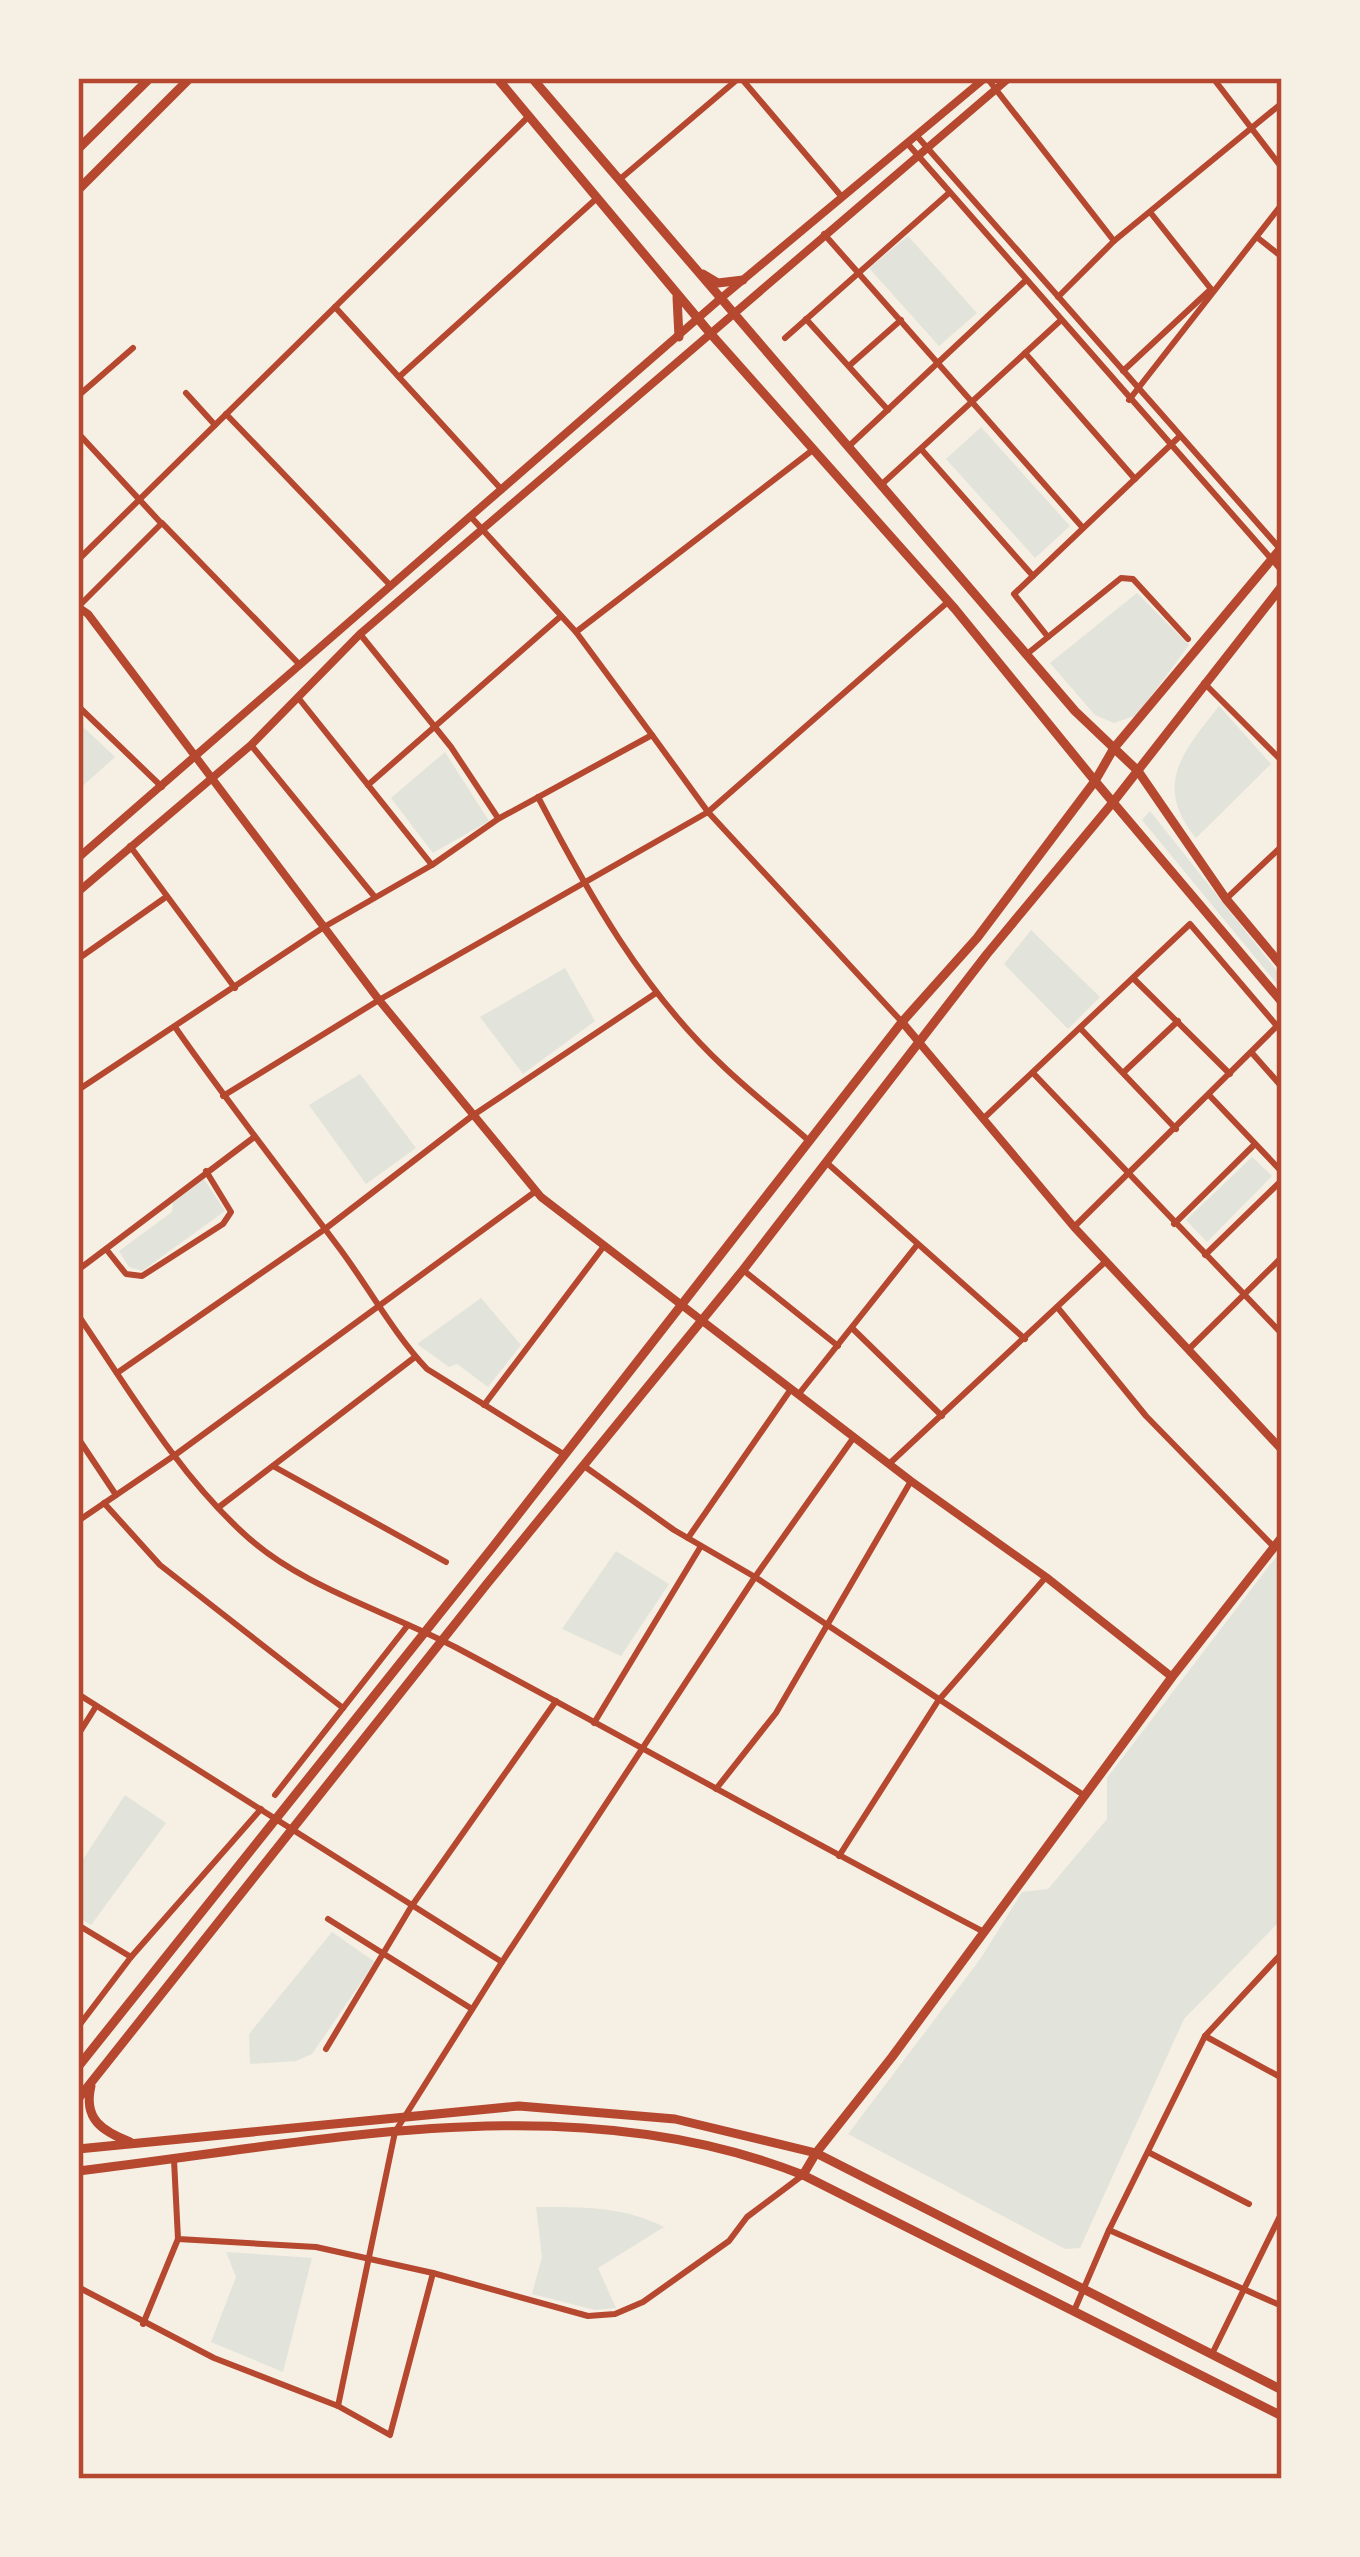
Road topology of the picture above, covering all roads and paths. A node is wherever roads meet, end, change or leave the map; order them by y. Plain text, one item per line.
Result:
1 (150, 78) edge
2 (190, 78) edge
3 (497, 78) edge
4 (532, 78) edge
5 (740, 78) edge
6 (986, 78) edge
7 (1009, 78) edge
8 (1213, 78) edge
9 (995, 89) junction
10 (550, 99) junction
11 (1282, 103) edge
12 (529, 116) junction
13 (1252, 129) junction
14 (916, 135) junction
15 (907, 143) junction
16 (926, 147) junction
17 (78, 149) edge
18 (917, 155) junction
19 (1282, 168) edge
20 (619, 180) junction
21 (78, 190) edge
22 (949, 193) junction
23 (842, 197) junction
24 (597, 198) junction
25 (1282, 204) edge
26 (1150, 212) junction
27 (824, 234) junction
28 (1258, 238) junction
29 (1114, 241) junction
30 (1282, 257) edge
31 (694, 268) junction
32 (859, 273) junction
33 (742, 280) junction
34 (1025, 281) junction
35 (1213, 291) junction
36 (676, 292) junction
37 (1057, 298) junction
38 (720, 299) junction
39 (335, 307) junction
40 (732, 313) junction
41 (806, 319) junction
42 (699, 320) junction
43 (901, 320) junction
44 (1060, 321) junction
45 (710, 334) junction
46 (679, 338) junction
47 (785, 338) dead end
48 (133, 348) dead end
49 (1025, 353) junction
50 (938, 362) junction
51 (848, 366) junction
52 (1123, 371) junction
53 (399, 377) junction
54 (1139, 388) junction
55 (186, 394) dead end
56 (78, 396) edge
57 (1129, 400) junction
58 (973, 401) junction
59 (888, 410) junction
60 (226, 414) junction
61 (215, 424) junction
62 (78, 433) edge
63 (1181, 436) junction
64 (1169, 446) junction
65 (847, 448) junction
66 (921, 448) junction
67 (814, 449) junction
68 (1135, 479) junction
69 (879, 487) junction
70 (502, 490) junction
71 (140, 499) junction
72 (471, 517) junction
73 (162, 524) junction
74 (1083, 528) junction
75 (483, 530) junction
76 (1281, 549) edge
77 (78, 560) edge
78 (1271, 561) junction
79 (1282, 571) edge
80 (1034, 576) junction
81 (389, 584) junction
82 (1282, 586) edge
83 (949, 602) junction
84 (79, 607) edge
85 (561, 616) junction
86 (576, 632) junction
87 (360, 634) junction
88 (1048, 637) junction
89 (1189, 639) dead end
90 (1027, 655) junction
91 (300, 666) junction
92 (1204, 682) junction
93 (300, 700) junction
94 (78, 706) edge
95 (434, 727) junction
96 (652, 735) junction
97 (251, 745) junction
98 (1114, 748) junction
99 (196, 758) junction
100 (1282, 761) edge
101 (1138, 771) junction
102 (211, 779) junction
103 (1094, 781) junction
104 (368, 785) junction
105 (162, 788) junction
106 (538, 797) junction
107 (1114, 801) junction
108 (707, 812) junction
109 (498, 819) junction
110 (130, 846) junction
111 (1282, 846) edge
112 (78, 858) edge
113 (431, 865) junction
114 (582, 882) junction
115 (78, 892) edge
116 (166, 897) junction
117 (375, 897) junction
118 (1226, 899) junction
119 (324, 926) junction
120 (78, 958) edge
121 (1282, 966) edge
122 (1133, 978) junction
123 (235, 988) junction
124 (656, 993) junction
125 (379, 1000) junction
126 (1282, 1002) edge
127 (1178, 1021) junction
128 (902, 1022) junction
129 (1280, 1024) edge
130 (175, 1027) junction
131 (1080, 1028) junction
132 (917, 1044) junction
133 (1252, 1053) junction
134 (1123, 1072) junction
135 (1034, 1074) junction
136 (1230, 1074) junction
137 (1282, 1087) edge
138 (78, 1090) edge
139 (1209, 1095) junction
140 (223, 1096) junction
141 (472, 1116) junction
142 (981, 1120) junction
143 (1176, 1129) junction
144 (253, 1138) junction
145 (811, 1142) junction
146 (1255, 1144) junction
147 (824, 1161) junction
148 (206, 1172) junction
149 (1127, 1176) junction
150 (1282, 1176) edge
151 (536, 1191) junction
152 (1174, 1224) junction
153 (1074, 1227) junction
154 (325, 1228) junction
155 (917, 1245) junction
156 (604, 1246) junction
157 (106, 1249) junction
158 (1205, 1255) junction
159 (1282, 1257) edge
160 (1105, 1262) junction
161 (78, 1270) edge
162 (743, 1270) junction
163 (1242, 1295) junction
164 (380, 1304) junction
165 (684, 1304) junction
166 (1058, 1308) junction
167 (78, 1315) edge
168 (701, 1318) junction
169 (852, 1328) junction
170 (1282, 1334) edge
171 (1025, 1340) junction
172 (838, 1346) junction
173 (1188, 1350) junction
174 (416, 1357) junction
175 (117, 1373) junction
176 (794, 1392) junction
177 (484, 1405) junction
178 (942, 1416) junction
179 (854, 1437) junction
180 (78, 1439) edge
181 (1282, 1450) edge
182 (175, 1455) junction
183 (565, 1455) junction
184 (889, 1464) junction
185 (273, 1466) junction
186 (584, 1466) junction
187 (910, 1481) junction
188 (116, 1495) junction
189 (104, 1503) junction
190 (219, 1507) junction
191 (78, 1521) edge
192 (1282, 1537) edge
193 (688, 1538) junction
194 (700, 1546) junction
195 (1274, 1548) junction
196 (446, 1562) dead end
197 (755, 1577) junction
198 (1046, 1577) junction
199 (408, 1625) junction
200 (825, 1625) junction
201 (423, 1632) junction
202 (444, 1641) junction
203 (1172, 1677) junction
204 (78, 1694) edge
205 (556, 1701) junction
206 (938, 1701) junction
207 (96, 1707) junction
208 (343, 1708) junction
209 (594, 1723) junction
210 (78, 1736) edge
211 (643, 1749) junction
212 (716, 1789) junction
213 (275, 1795) dead end
214 (1085, 1796) junction
215 (261, 1809) junction
216 (277, 1820) junction
217 (294, 1832) junction
218 (839, 1856) junction
219 (411, 1906) junction
220 (328, 1919) dead end
221 (78, 1925) edge
222 (984, 1932) junction
223 (383, 1953) junction
224 (1282, 1953) edge
225 (131, 1957) junction
226 (502, 1962) junction
227 (473, 2009) junction
228 (78, 2027) edge
229 (1205, 2036) junction
230 (326, 2049) dead end
231 (78, 2067) edge
232 (1282, 2078) edge
233 (92, 2080) junction
234 (78, 2098) edge
235 (407, 2117) junction
236 (395, 2132) junction
237 (135, 2144) junction
238 (78, 2149) edge
239 (1148, 2152) junction
240 (815, 2153) junction
241 (174, 2160) junction
242 (78, 2171) edge
243 (803, 2175) junction
244 (1249, 2204) dead end
245 (1282, 2212) edge
246 (1279, 2225) edge
247 (1109, 2230) junction
248 (178, 2239) junction
249 (370, 2258) junction
250 (434, 2272) junction
251 (78, 2287) edge
252 (1243, 2287) junction
253 (1083, 2291) junction
254 (1282, 2306) edge
255 (1074, 2311) junction
256 (143, 2324) junction
257 (1211, 2356) junction
258 (1282, 2390) edge
259 (338, 2406) junction
260 (1282, 2416) edge

1 - 17 main road
2 - 21 main road
3 - 12 main road
4 - 10 main road
5 - 20 street
5 - 23 street
6 - 9 street
6 - 14 street
7 - 9 street
8 - 13 street
9 - 16 street
9 - 29 street
10 - 12 main road
10 - 20 main road
11 - 13 street
12 - 24 main road
12 - 39 street
13 - 19 street
13 - 26 street
14 - 15 street
14 - 16 street
15 - 18 street
15 - 23 street
16 - 18 street
16 - 37 street
18 - 22 street
18 - 27 street
20 - 31 main road
22 - 32 street
22 - 34 street
23 - 33 street
24 - 36 main road
24 - 53 street
25 - 28 street
26 - 29 street
26 - 35 street
27 - 32 street
27 - 40 street
28 - 30 street
28 - 35 street
29 - 37 street
31 - 33 main road
31 - 38 main road
32 - 41 street
32 - 43 street
33 - 38 street
34 - 44 street
34 - 50 street
35 - 52 street
35 - 54 street
36 - 42 main road
36 - 46 main road
37 - 52 street
38 - 40 main road
38 - 42 street
39 - 53 street
39 - 60 street
40 - 45 street
40 - 65 main road
41 - 47 street
41 - 51 street
42 - 45 main road
42 - 46 street
43 - 50 street
43 - 51 street
44 - 49 street
44 - 57 street
45 - 67 main road
45 - 75 street
46 - 70 street
48 - 56 street
49 - 58 street
49 - 68 street
50 - 58 street
50 - 59 street
51 - 59 street
52 - 54 street
53 - 70 street
54 - 57 street
54 - 63 street
55 - 61 street
57 - 64 street
58 - 66 street
58 - 74 street
59 - 65 street
60 - 61 street
60 - 81 street
61 - 71 street
62 - 71 street
63 - 64 street
63 - 76 street
64 - 68 street
64 - 78 street
65 - 69 main road
66 - 69 street
66 - 80 street
67 - 83 main road
67 - 86 street
68 - 74 street
69 - 90 main road
70 - 72 street
71 - 73 street
71 - 77 street
72 - 75 street
72 - 81 street
73 - 84 street
73 - 91 street
74 - 80 street
75 - 85 street
75 - 87 street
76 - 78 main road
78 - 79 street
78 - 98 main road
80 - 88 street
81 - 91 street
82 - 92 main road
83 - 103 main road
83 - 108 street
84 - 99 street
85 - 86 street
85 - 95 street
86 - 96 street
87 - 93 street
87 - 95 street
88 - 89 street
88 - 90 street
90 - 98 main road
91 - 99 street
92 - 100 street
92 - 101 main road
93 - 97 street
93 - 104 street
94 - 105 street
95 - 104 street
95 - 109 street
96 - 106 street
96 - 108 street
97 - 102 street
97 - 117 street
98 - 101 main road
98 - 103 main road
99 - 102 street
99 - 105 street
101 - 107 main road
101 - 118 main road
102 - 110 street
102 - 119 street
103 - 107 main road
103 - 128 main road
104 - 113 street
105 - 112 street
106 - 109 street
106 - 114 street
107 - 126 main road
107 - 132 main road
108 - 114 street
108 - 128 street
109 - 113 street
110 - 115 street
110 - 116 street
111 - 118 street
113 - 117 street
114 - 124 street
114 - 125 street
116 - 120 street
116 - 123 street
117 - 119 street
118 - 121 main road
119 - 123 street
119 - 125 street
122 - 127 street
122 - 129 street
122 - 131 street
123 - 130 street
124 - 141 street
124 - 145 street
125 - 140 street
125 - 141 street
127 - 134 street
127 - 136 street
128 - 132 street
128 - 145 main road
129 - 133 street
130 - 138 street
130 - 140 street
131 - 134 street
131 - 135 street
132 - 142 street
132 - 147 main road
133 - 136 street
133 - 137 street
134 - 143 street
135 - 142 street
135 - 149 street
136 - 139 street
139 - 143 street
139 - 146 street
140 - 144 street
141 - 151 street
141 - 154 street
142 - 153 street
143 - 149 street
144 - 148 street
144 - 154 street
145 - 165 main road
146 - 150 street
146 - 152 street
147 - 155 street
147 - 162 main road
148 - 157 street
148 - 157 street
149 - 152 street
149 - 153 street
150 - 158 street
151 - 156 street
151 - 164 street
152 - 158 street
153 - 160 street
154 - 164 street
154 - 175 street
155 - 169 street
155 - 171 street
156 - 165 street
156 - 177 street
157 - 161 street
158 - 163 street
159 - 163 street
160 - 166 street
160 - 173 street
162 - 168 main road
162 - 172 street
163 - 170 street
163 - 173 street
164 - 174 street
164 - 182 street
165 - 168 street
165 - 183 main road
166 - 171 street
166 - 195 street
167 - 175 street
168 - 176 street
168 - 186 main road
169 - 172 street
169 - 178 street
171 - 178 street
172 - 176 street
173 - 181 street
174 - 177 street
174 - 185 street
175 - 182 street
176 - 179 street
176 - 193 street
177 - 183 street
178 - 184 street
179 - 184 street
179 - 197 street
180 - 188 street
182 - 188 street
182 - 190 street
183 - 201 main road
184 - 187 street
185 - 190 street
185 - 196 street
186 - 193 street
186 - 202 main road
187 - 198 street
187 - 200 street
188 - 189 street
189 - 191 street
189 - 208 street
190 - 199 street
192 - 195 main road
193 - 194 street
194 - 197 street
194 - 209 street
195 - 203 main road
197 - 200 street
197 - 211 street
198 - 203 street
198 - 206 street
199 - 201 street
199 - 208 street
200 - 206 street
200 - 212 street
201 - 202 street
201 - 216 main road
202 - 205 street
202 - 217 main road
203 - 214 main road
204 - 207 street
205 - 209 street
205 - 219 street
206 - 214 street
206 - 218 street
207 - 210 street
207 - 215 street
208 - 213 street
209 - 211 street
211 - 212 street
211 - 226 street
212 - 218 street
214 - 222 main road
215 - 216 street
215 - 225 street
216 - 217 street
216 - 231 main road
217 - 219 street
217 - 233 main road
218 - 222 street
219 - 223 street
219 - 226 street
220 - 223 street
221 - 225 street
222 - 240 main road
223 - 227 street
223 - 230 street
224 - 229 street
225 - 228 street
226 - 227 street
227 - 235 street
229 - 232 street
229 - 239 street
233 - 234 main road
233 - 237 main road
235 - 236 street
235 - 237 main road
235 - 240 main road
236 - 241 main road
236 - 243 main road
236 - 249 street
237 - 238 main road
239 - 244 street
239 - 247 street
240 - 243 main road
240 - 253 main road
241 - 242 main road
241 - 248 street
243 - 250 street
243 - 255 main road
245 - 246 street
246 - 252 street
247 - 252 street
247 - 253 street
248 - 249 street
248 - 256 street
249 - 250 street
249 - 259 street
250 - 259 street
251 - 256 street
252 - 254 street
252 - 257 street
253 - 255 street
253 - 257 main road
255 - 260 main road
256 - 259 street
257 - 258 main road

